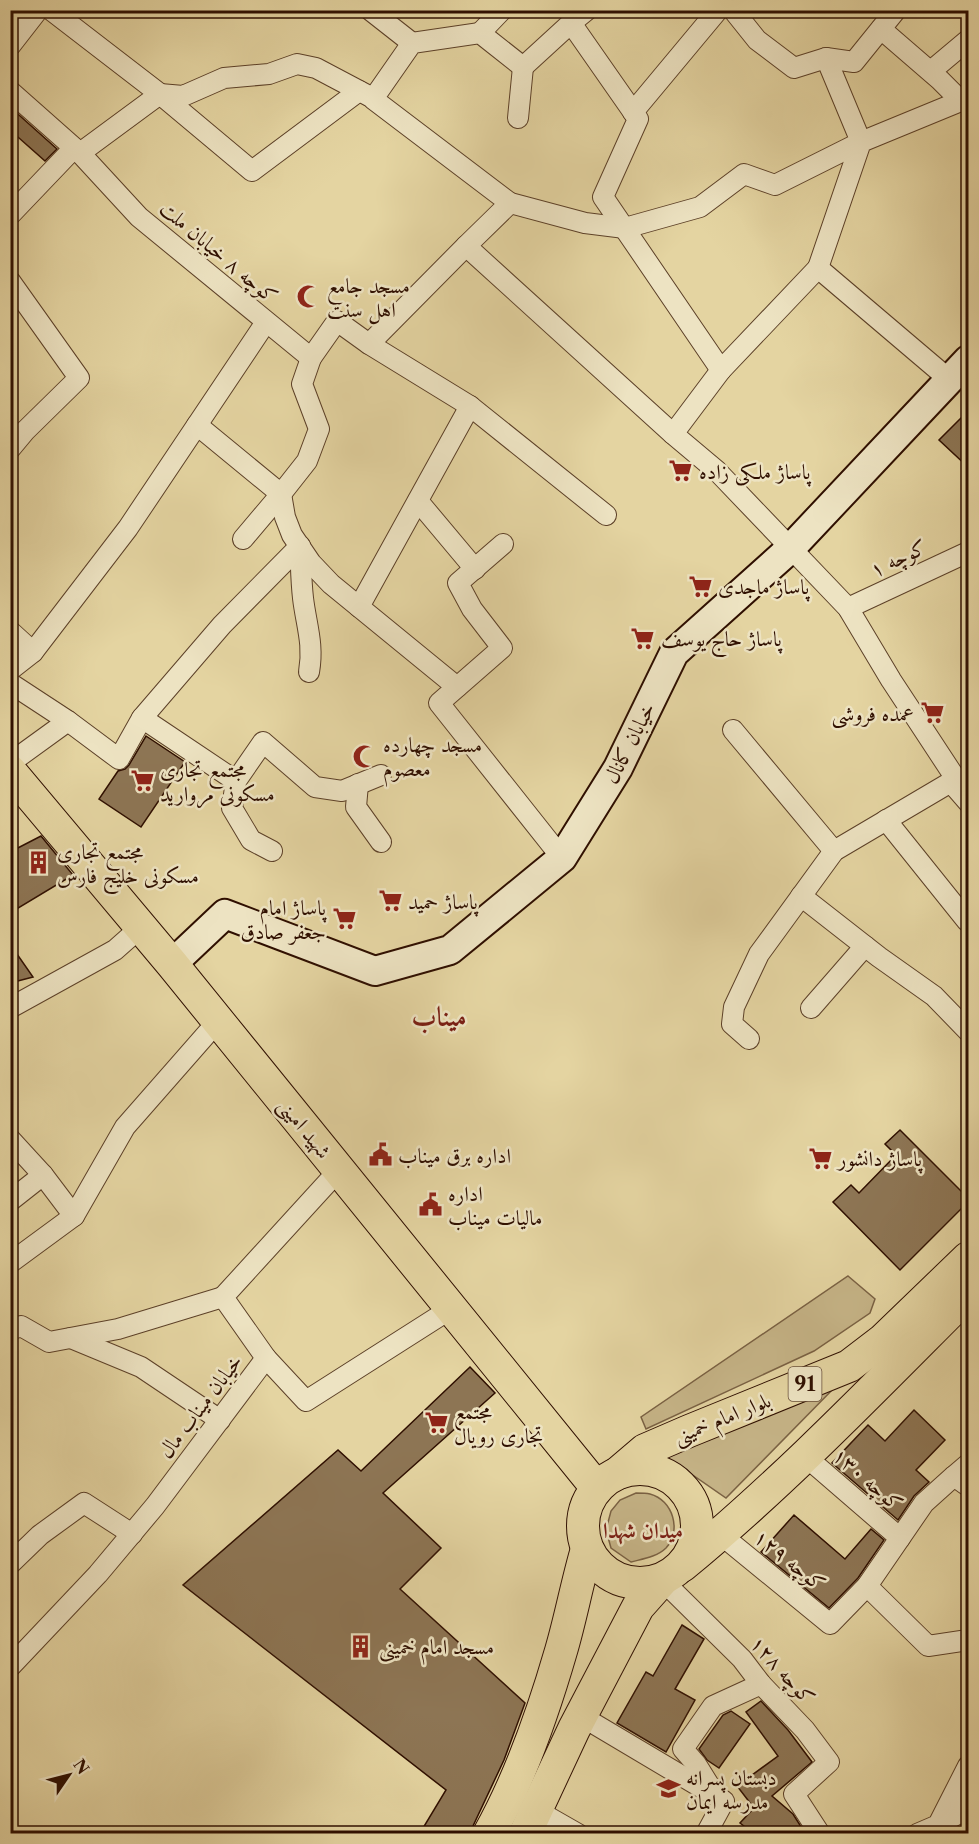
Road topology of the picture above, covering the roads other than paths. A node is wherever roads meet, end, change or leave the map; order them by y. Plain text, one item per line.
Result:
1 (38, 10) edge
2 (51, 10) edge
3 (370, 10) edge
4 (502, 10) edge
5 (587, 10) edge
6 (718, 10) edge
7 (733, 10) edge
8 (896, 10) edge
9 (571, 23) junction
10 (881, 28) junction
11 (480, 33) junction
12 (969, 40) edge
13 (412, 43) junction
14 (10, 46) edge
15 (826, 58) junction
16 (523, 67) junction
17 (931, 72) junction
18 (10, 91) edge
19 (160, 94) junction
20 (366, 95) junction
21 (965, 100) edge
22 (633, 112) junction
23 (518, 118) dead end
24 (861, 142) junction
25 (77, 151) junction
26 (510, 203) junction
27 (10, 216) edge
28 (625, 228) junction
29 (466, 246) junction
30 (818, 268) junction
31 (10, 281) edge
32 (266, 322) junction
33 (369, 344) junction
34 (310, 358) junction
35 (721, 370) junction
36 (960, 370) edge
37 (470, 406) junction
38 (196, 425) junction
39 (673, 434) junction
40 (13, 442) edge
41 (281, 494) junction
42 (418, 501) junction
43 (606, 515) dead end
44 (243, 539) dead end
45 (503, 544) dead end
46 (300, 546) junction
47 (791, 548) junction
48 (969, 552) edge
49 (475, 569) junction
50 (359, 607) junction
51 (848, 608) junction
52 (10, 631) edge
53 (33, 652) junction
54 (10, 670) edge
55 (309, 672) dead end
56 (10, 682) edge
57 (457, 687) junction
58 (142, 718) junction
59 (68, 721) junction
60 (733, 730) dead end
61 (10, 763) edge
62 (10, 771) edge
63 (381, 776) dead end
64 (236, 781) junction
65 (960, 782) edge
66 (358, 784) junction
67 (969, 802) edge
68 (886, 820) junction
69 (381, 842) dead end
70 (272, 851) dead end
71 (834, 851) junction
72 (562, 858) junction
73 (801, 896) junction
74 (967, 921) edge
75 (141, 927) junction
76 (865, 946) junction
77 (172, 964) junction
78 (10, 1008) edge
79 (811, 1008) dead end
80 (218, 1021) junction
81 (969, 1031) edge
82 (749, 1039) dead end
83 (10, 1139) edge
84 (339, 1170) junction
85 (43, 1175) junction
86 (10, 1201) edge
87 (74, 1216) junction
88 (969, 1258) edge
89 (10, 1263) edge
90 (969, 1294) edge
91 (223, 1297) junction
92 (452, 1308) junction
93 (10, 1330) edge
94 (71, 1338) junction
95 (266, 1358) junction
96 (220, 1420) junction
97 (805, 1456) junction
98 (964, 1475) edge
99 (608, 1480) junction
100 (132, 1533) junction
101 (720, 1534) junction
102 (900, 1538) junction
103 (587, 1549) junction
104 (10, 1564) edge
105 (672, 1573) junction
106 (867, 1587) junction
107 (969, 1640) edge
108 (10, 1667) edge
109 (761, 1684) junction
110 (581, 1716) junction
111 (969, 1766) edge
112 (720, 1798) junction
113 (969, 1808) edge
114 (530, 1822) edge
115 (938, 1825) junction
116 (489, 1833) edge
117 (578, 1833) edge
118 (706, 1833) edge
119 (820, 1833) edge
120 (917, 1833) edge

1 - 14 street
2 - 19 street
3 - 13 street
4 - 11 street
5 - 9 street
6 - 22 street
7 - 15 street
8 - 10 street
9 - 16 street
9 - 22 street
10 - 15 street
10 - 17 street
11 - 13 street
11 - 16 street
12 - 17 street
13 - 20 street
15 - 24 street
16 - 23 street
17 - 21 street
18 - 25 street, کوچه ۸ خیابان ملت
19 - 20 street
19 - 20 street
19 - 25 street
20 - 26 street
21 - 24 street
22 - 28 street
24 - 28 street
24 - 30 street
25 - 27 street
25 - 32 street, کوچه ۸ خیابان ملت
26 - 28 street
26 - 29 street
28 - 35 street
29 - 33 street
29 - 39 street
30 - 35 street
30 - 36 street
31 - 40 street
32 - 34 street, کوچه ۸ خیابان ملت
32 - 38 street
33 - 34 street
33 - 37 street
34 - 41 street
35 - 39 street
36 - 47 street, خیابان کانال
37 - 42 street
37 - 43 street
38 - 41 street
38 - 53 street
39 - 47 street
41 - 44 street
41 - 46 street
42 - 49 street
42 - 50 street
45 - 49 street
46 - 50 street
46 - 55 street
46 - 58 street
47 - 51 street
47 - 72 street, خیابان کانال
48 - 51 street, کوچه ۱
49 - 57 street
50 - 57 street
51 - 65 street
52 - 53 street
53 - 54 street
56 - 59 street
57 - 72 street
58 - 59 street
58 - 64 street
59 - 61 street
60 - 71 street
62 - 75 main road, شهید امینی
63 - 66 street
64 - 66 street
64 - 70 street
65 - 67 street
65 - 68 street
66 - 69 street
68 - 71 street
68 - 74 street
71 - 73 street
72 - 77 street, خیابان کانال
73 - 76 street
73 - 82 street
75 - 77 main road, شهید امینی
75 - 78 street
76 - 79 street
76 - 81 street
77 - 80 main road, شهید امینی
80 - 84 main road, شهید امینی
80 - 87 street
83 - 85 street
84 - 91 street
84 - 92 main road, شهید امینی
85 - 86 street
85 - 87 street
87 - 89 street
88 - 99 main road, بلوار امام خمینی / 91
90 - 97 main road, 91
91 - 94 street
91 - 95 street, خیابان میناب مال
92 - 95 street
92 - 99 main road, شهید امینی
93 - 94 street
94 - 96 street
95 - 96 street, خیابان میناب مال
96 - 100 street, خیابان میناب مال
97 - 101 main road, 91
97 - 102 street, کوچه ۱۳۰
98 - 102 street
99 - 103 main road, 91
99 - 105 main road, 91
100 - 104 street
100 - 108 street, خیابان میناب مال
101 - 105 main road, 91
101 - 106 street, کوچه ۱۲۹
102 - 106 street
103 - 105 main road
103 - 116 main road, 91
105 - 109 street, کوچه ۱۲۸
105 - 110 main road, 91
106 - 107 street
109 - 112 street
109 - 119 street, کوچه ۱۲۸
110 - 112 street
110 - 114 main road, 91
111 - 115 street
112 - 118 street
113 - 115 street
114 - 117 street
115 - 120 street

